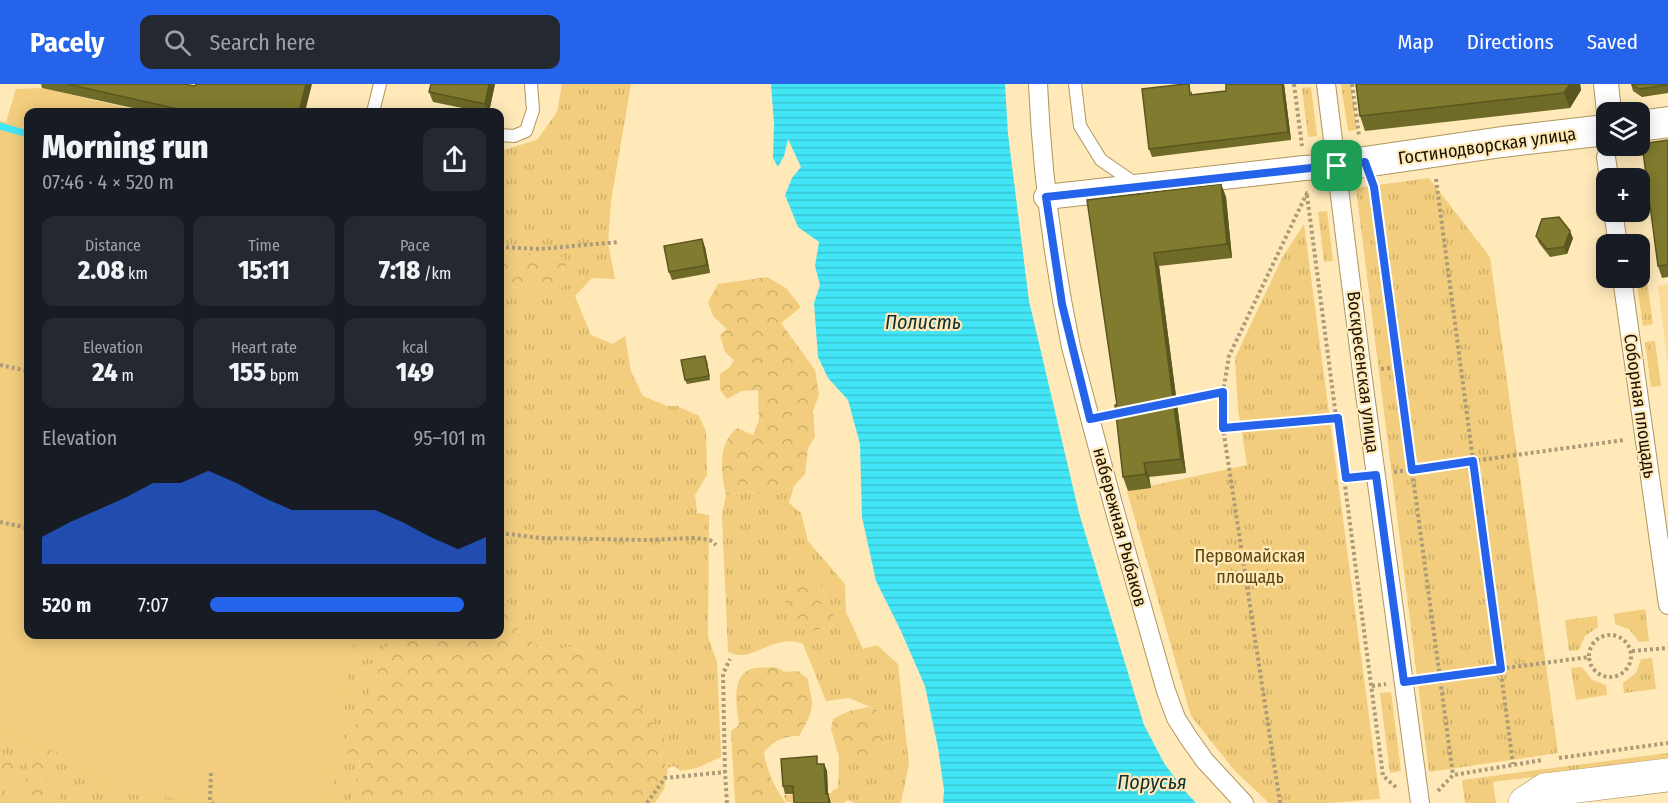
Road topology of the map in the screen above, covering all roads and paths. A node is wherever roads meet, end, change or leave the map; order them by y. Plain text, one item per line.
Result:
1 (380, 84) edge
2 (531, 84) edge
3 (1038, 84) edge
4 (1075, 84) edge
5 (1294, 84) edge
6 (1326, 84) edge
7 (1352, 84) edge
8 (1606, 84) edge
9 (1608, 102) edge
10 (374, 108) edge
11 (1668, 122) edge
12 (1650, 125) edge
13 (504, 135) edge
14 (1596, 144) edge
15 (1351, 164) junction
16 (1304, 168) junction
17 (1436, 179) dead end
18 (1142, 187) junction
19 (1307, 194) junction
20 (1046, 197) junction
21 (619, 242) dead end
22 (504, 247) edge
23 (1623, 288) edge
24 (0, 365) edge
25 (24, 370) edge
26 (1223, 392) junction
27 (1167, 404) edge
28 (1338, 418) junction
29 (1223, 428) junction
30 (1645, 437) junction
31 (1473, 461) junction
32 (1412, 470) junction
33 (1376, 475) junction
34 (0, 522) edge
35 (24, 527) edge
36 (504, 533) edge
37 (716, 545) dead end
38 (1668, 605) edge
39 (1668, 648) edge
40 (1632, 651) junction
41 (1589, 657) junction
42 (730, 659) dead end
43 (1501, 669) junction
44 (1439, 677) junction
45 (1404, 682) junction
46 (1372, 686) junction
47 (1513, 764) dead end
48 (725, 772) junction
49 (211, 773) dead end
50 (1453, 775) dead end
51 (1668, 775) edge
52 (1383, 776) dead end
53 (1535, 796) edge
54 (213, 803) edge
55 (647, 803) edge
56 (727, 803) edge
57 (1244, 803) edge
58 (1280, 803) edge
59 (1420, 803) edge

1 - 10 lane
2 - 13 lane
3 - 20 street, набережная Рыбаков
4 - 18 lane
5 - 16 path
6 - 15 street, Воскресенская улица
7 - 15 path
8 - 9 street
11 - 12 street
14 - 15 street, Гостинодворская улица
15 - 16 street, Гостинодворская улица
15 - 32 path
15 - 33 street, Воскресенская улица
16 - 18 street, Гостинодворская улица
16 - 19 path
17 - 31 path
18 - 20 street, Гостинодворская улица
19 - 26 path
19 - 28 path
20 - 57 street, набережная Рыбаков
21 - 22 path
23 - 30 street, Соборная площадь
24 - 25 path
26 - 27 path
26 - 29 path
28 - 29 path
28 - 46 path
29 - 58 path
30 - 31 path
30 - 38 street, Соборная площадь
31 - 32 path
31 - 43 path
32 - 33 path
32 - 44 path
33 - 45 street, Воскресенская улица
34 - 35 path
36 - 37 path
39 - 40 path
40 - 41 path
40 - 41 path
41 - 43 path
42 - 48 path
43 - 44 path
43 - 47 path
44 - 45 path
44 - 50 path
45 - 46 path
45 - 59 street, Воскресенская улица
46 - 52 path
48 - 55 path
48 - 56 path
49 - 54 path
51 - 53 main road

